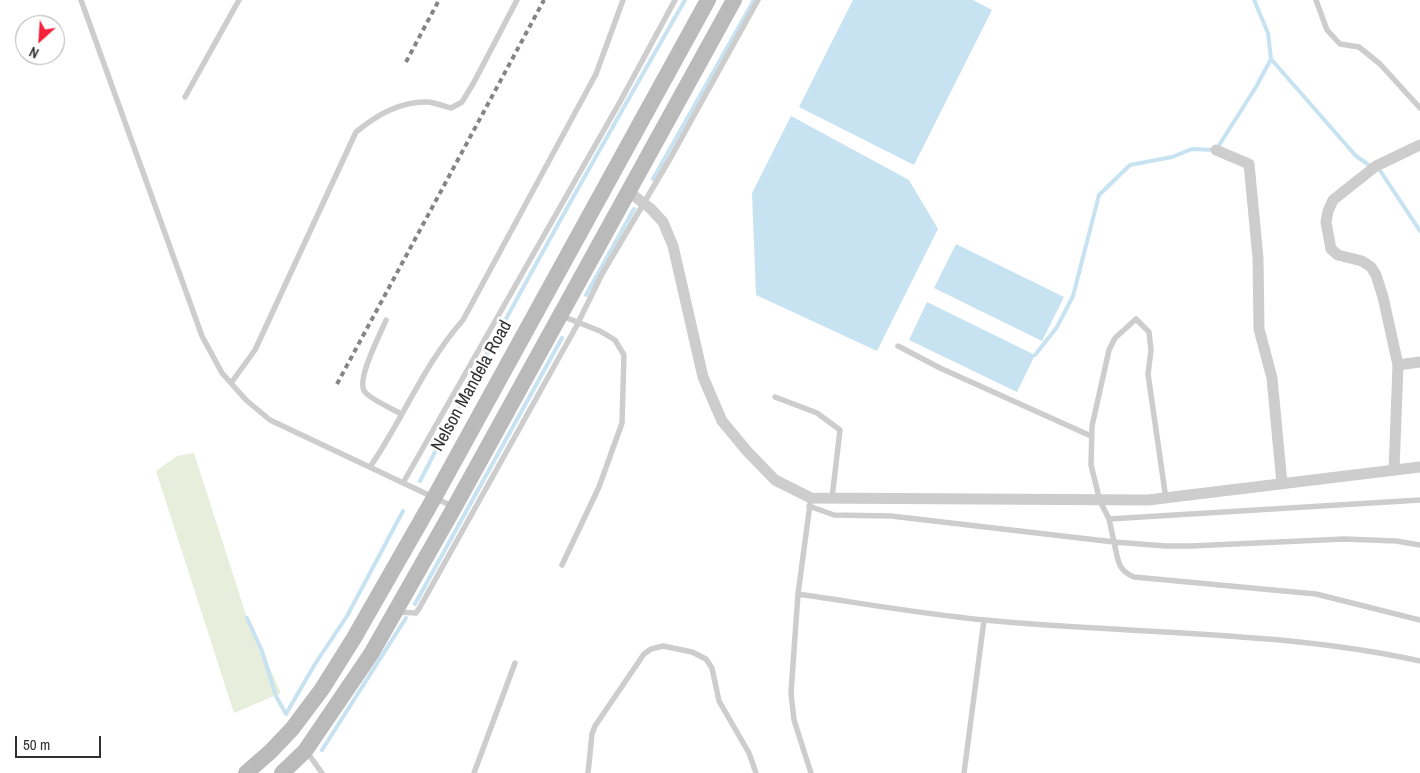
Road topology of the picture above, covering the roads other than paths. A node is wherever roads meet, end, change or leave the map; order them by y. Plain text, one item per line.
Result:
1 (81, 0) edge
2 (239, 0) edge
3 (517, 0) edge
4 (623, 0) edge
5 (674, 0) edge
6 (708, 0) edge
7 (734, 0) edge
8 (758, 0) edge
9 (1316, 0) edge
10 (185, 97) dead end
11 (1420, 108) edge
12 (1420, 145) edge
13 (1216, 150) dead end
14 (628, 191) junction
15 (643, 203) junction
16 (560, 316) junction
17 (386, 320) dead end
18 (578, 322) junction
19 (898, 346) dead end
20 (1420, 362) edge
21 (1398, 365) junction
22 (231, 383) junction
23 (775, 397) dead end
24 (402, 414) junction
25 (1091, 436) junction
26 (370, 467) junction
27 (1420, 467) edge
28 (1394, 470) junction
29 (403, 483) junction
30 (1282, 484) junction
31 (434, 498) junction
32 (832, 498) junction
33 (1166, 498) junction
34 (1420, 500) edge
35 (1100, 501) junction
36 (810, 502) junction
37 (454, 508) junction
38 (1109, 519) junction
39 (1114, 542) junction
40 (1420, 545) edge
41 (562, 565) dead end
42 (798, 594) junction
43 (395, 611) junction
44 (984, 620) junction
45 (1420, 620) edge
46 (1420, 661) edge
47 (515, 663) dead end
48 (305, 750) junction
49 (246, 773) edge
50 (282, 773) edge
51 (322, 773) edge
52 (474, 773) edge
53 (588, 773) edge
54 (756, 773) edge
55 (811, 773) edge
56 (964, 773) edge

1 - 22 lane
2 - 10 lane
3 - 22 lane
4 - 24 lane
5 - 29 lane
6 - 31 main road, Nelson Mandela Road
7 - 14 main road
8 - 15 lane
9 - 11 lane
12 - 21 street
13 - 30 street
14 - 15 street
14 - 16 main road
15 - 18 lane
15 - 36 street
16 - 18 lane
16 - 37 main road
17 - 24 lane
18 - 41 lane
18 - 43 lane
19 - 25 lane
20 - 21 street
21 - 28 street
22 - 26 lane
23 - 32 lane
24 - 26 lane
25 - 33 lane
25 - 35 lane
26 - 29 lane
27 - 28 street
28 - 30 street
29 - 31 lane
30 - 33 street
31 - 37 lane
31 - 49 main road, Nelson Mandela Road
32 - 35 street
32 - 36 street
33 - 35 street
34 - 38 lane
35 - 38 lane
36 - 39 lane
36 - 42 lane
37 - 43 main road
38 - 39 lane
39 - 40 lane
39 - 45 lane
42 - 44 lane
42 - 55 lane
43 - 48 main road
44 - 46 lane
44 - 56 lane
47 - 52 lane
48 - 50 main road
48 - 51 lane
53 - 54 lane

